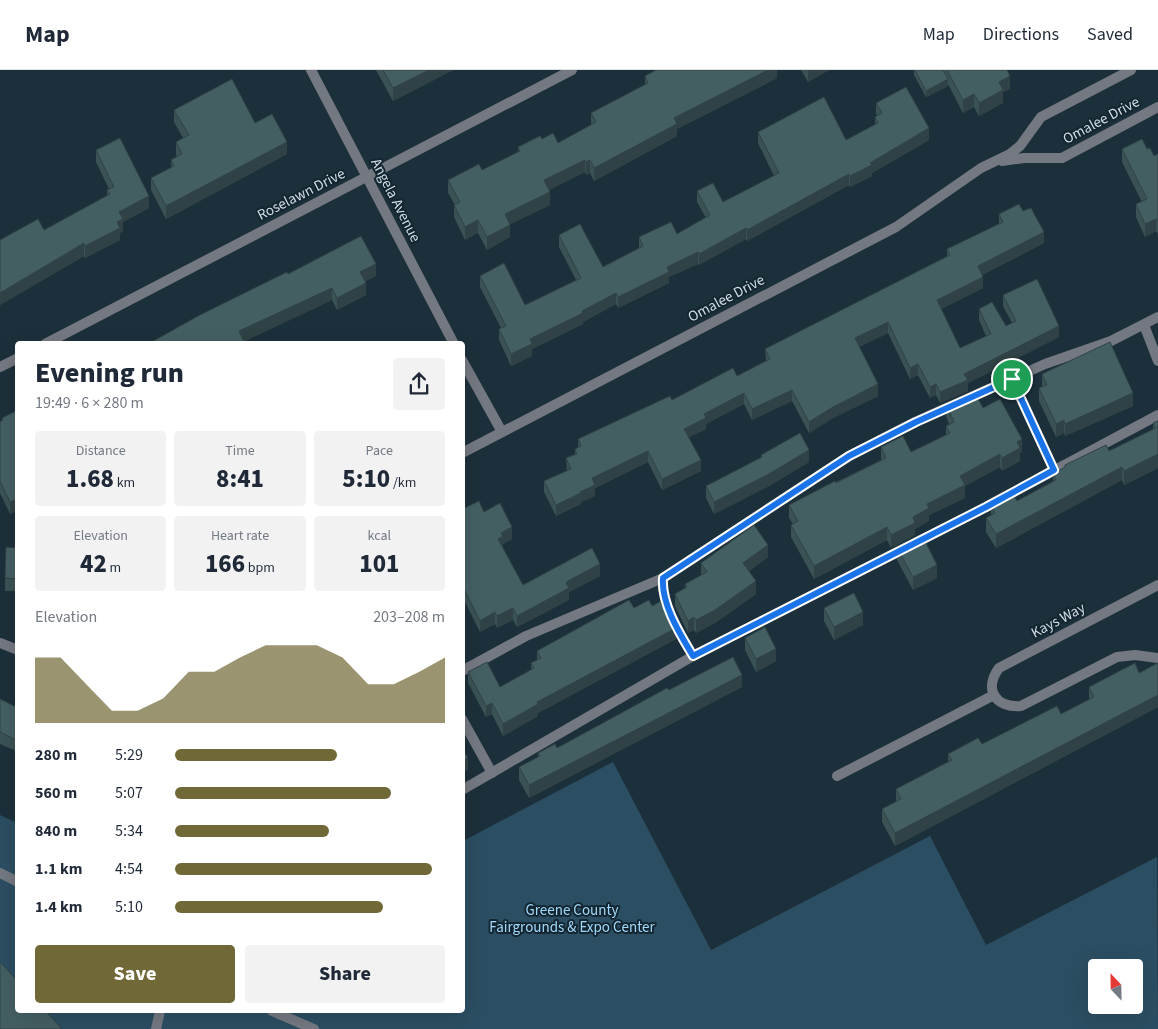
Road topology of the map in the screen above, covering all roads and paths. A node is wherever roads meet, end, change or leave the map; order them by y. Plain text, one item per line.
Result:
1 (312, 70) edge
2 (572, 70) edge
3 (1131, 70) edge
4 (1158, 107) edge
5 (998, 161) junction
6 (368, 176) junction
7 (1158, 318) edge
8 (1144, 325) junction
9 (51, 341) edge
10 (452, 341) edge
11 (15, 360) edge
12 (1158, 361) edge
13 (465, 365) edge
14 (0, 367) edge
15 (1012, 379) junction
16 (1158, 415) edge
17 (502, 432) junction
18 (465, 451) edge
19 (1054, 470) junction
20 (663, 578) junction
21 (1158, 585) edge
22 (0, 643) edge
23 (15, 649) edge
24 (693, 656) junction
25 (1158, 658) edge
26 (465, 669) edge
27 (994, 695) junction
28 (465, 724) edge
29 (492, 773) junction
30 (837, 776) dead end
31 (465, 788) edge
32 (0, 872) edge
33 (15, 880) edge
34 (160, 1013) edge
35 (277, 1013) edge
36 (156, 1029) edge
37 (314, 1029) edge

1 - 6 street, Angela Avenue
2 - 6 street, Roselawn Drive
3 - 5 street, Omalee Drive
4 - 5 street, Omalee Drive
5 - 17 street, Omalee Drive
6 - 9 street, Roselawn Drive
6 - 10 street, Angela Avenue
7 - 8 street
8 - 12 street
8 - 15 street
11 - 14 street
13 - 17 street
15 - 19 street
15 - 20 street
16 - 19 street
17 - 18 street, Omalee Drive
19 - 24 street
20 - 24 street
20 - 26 street
21 - 27 street, Kays Way
22 - 23 street
24 - 29 street
25 - 27 street
27 - 30 street
28 - 29 street
29 - 31 street
32 - 33 street
34 - 36 street
35 - 37 street

